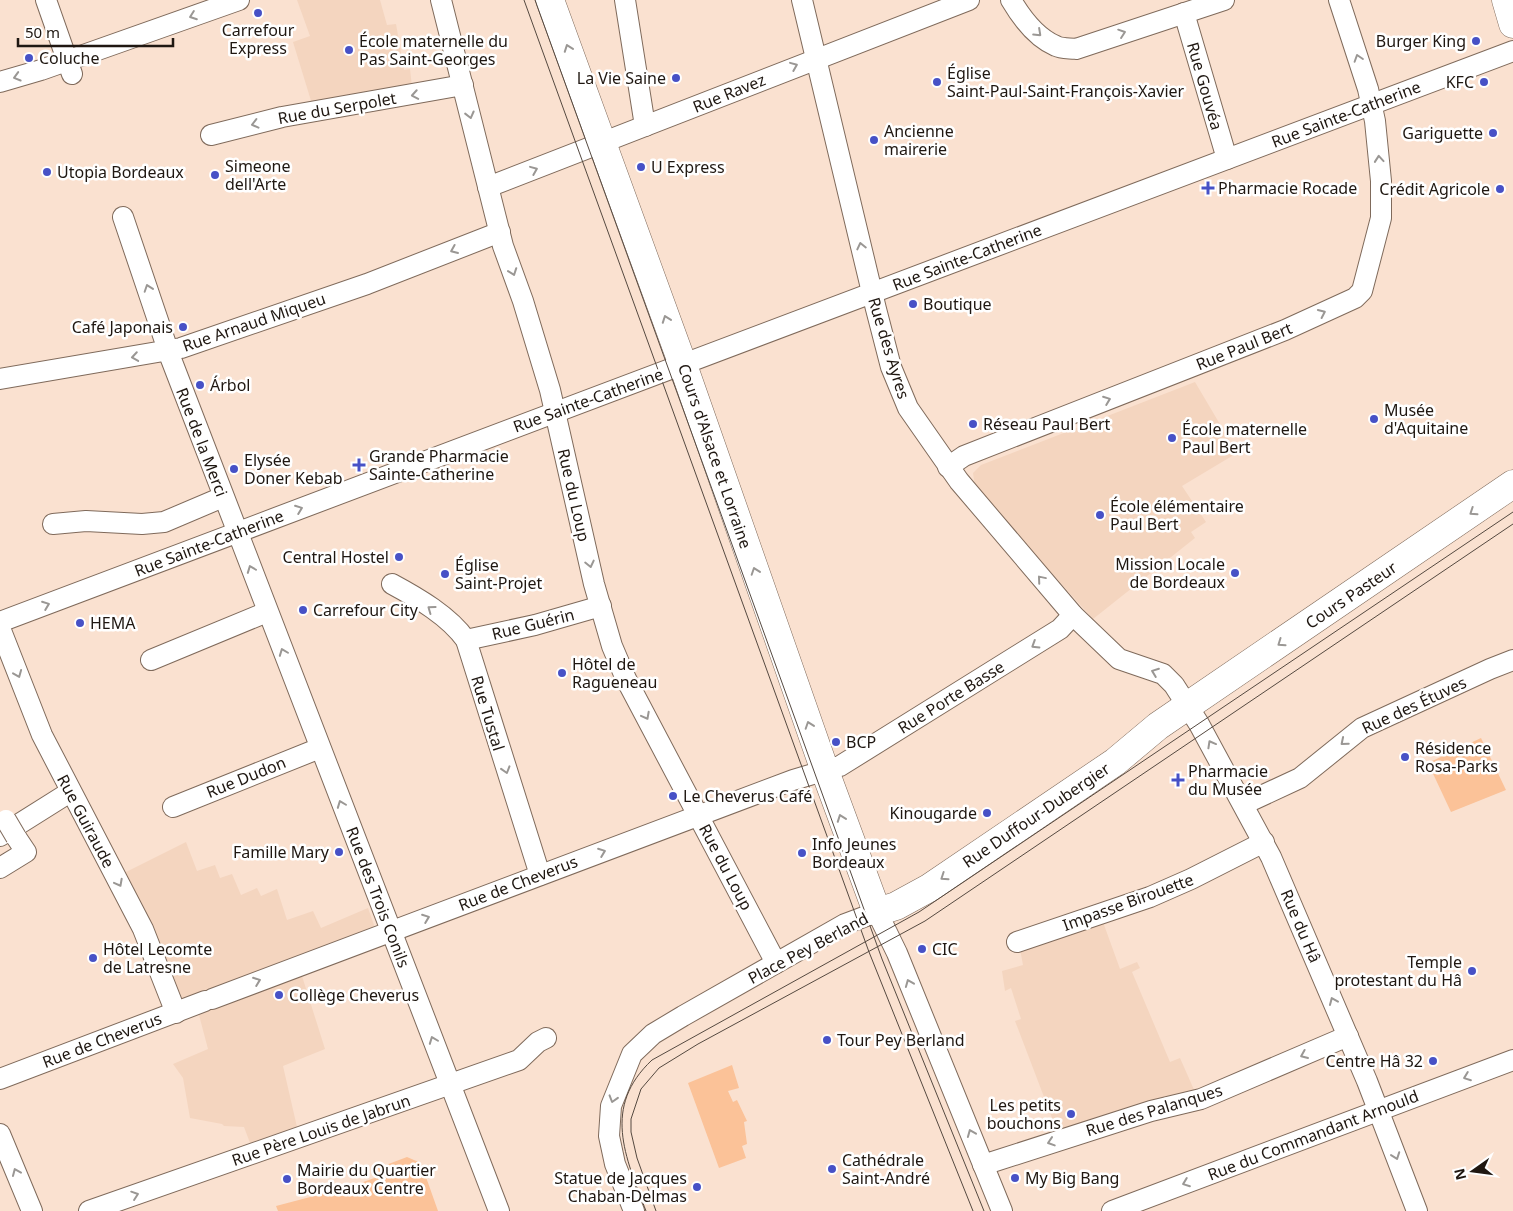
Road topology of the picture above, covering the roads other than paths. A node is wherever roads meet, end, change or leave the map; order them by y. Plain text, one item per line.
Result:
1 (46, 0) edge
2 (239, 0) edge
3 (441, 0) edge
4 (550, 0) edge
5 (625, 0) edge
6 (802, 0) edge
7 (969, 0) edge
8 (1011, 0) edge
9 (1224, 0) edge
10 (1339, 0) edge
11 (1506, 0) edge
12 (1184, 13) junction
13 (1513, 24) edge
14 (1513, 51) edge
15 (817, 58) junction
16 (70, 67) junction
17 (0, 82) edge
18 (463, 85) junction
19 (1372, 104) junction
20 (645, 126) junction
21 (211, 135) dead end
22 (602, 143) junction
23 (1227, 159) junction
24 (488, 187) junction
25 (123, 217) dead end
26 (500, 232) junction
27 (872, 293) junction
28 (170, 350) junction
29 (683, 364) junction
30 (0, 379) edge
31 (555, 412) junction
32 (948, 468) junction
33 (1513, 484) edge
34 (224, 497) junction
35 (52, 524) dead end
36 (237, 532) junction
37 (392, 584) dead end
38 (601, 606) junction
39 (267, 612) junction
40 (1073, 615) junction
41 (0, 622) edge
42 (0, 628) edge
43 (466, 640) junction
44 (151, 660) dead end
45 (1513, 660) edge
46 (1188, 706) junction
47 (320, 748) junction
48 (825, 771) junction
49 (70, 792) junction
50 (1244, 804) junction
51 (172, 807) dead end
52 (699, 815) junction
53 (7, 831) edge
54 (1264, 842) junction
55 (0, 868) edge
56 (540, 875) junction
57 (877, 912) junction
58 (391, 931) junction
59 (1017, 942) dead end
60 (776, 963) junction
61 (176, 1012) junction
62 (1348, 1036) junction
63 (546, 1038) dead end
64 (1513, 1060) edge
65 (0, 1079) edge
66 (450, 1085) junction
67 (1379, 1110) junction
68 (0, 1134) edge
69 (983, 1165) junction
70 (32, 1211) edge
71 (89, 1211) edge
72 (499, 1211) edge
73 (634, 1211) edge
74 (1002, 1211) edge
75 (1112, 1211) edge
76 (1416, 1211) edge

1 - 16 street
2 -> 16 street
3 - 18 street, Rue du Loup
22 -> 4 street, Cours d'Alsace et Lorraine
5 - 20 street
6 - 15 street, Rue des Ayres
7 - 15 street, Rue Ravez
8 -> 12 street
9 - 12 street
19 -> 10 street, Rue Paul Bert
11 - 13 street
12 - 23 street, Rue Gouvéa
14 - 19 street, Rue Sainte-Catherine
20 -> 15 street, Rue Ravez
27 -> 15 street, Rue des Ayres
16 -> 17 street
18 -> 21 street, Rue du Serpolet
18 -> 24 street, Rue du Loup
19 - 23 street, Rue Sainte-Catherine
32 -> 19 street, Rue Paul Bert
20 - 22 street, Rue Ravez
24 -> 22 street, Rue Ravez
29 -> 22 street, Cours d'Alsace et Lorraine
23 - 27 street, Rue Sainte-Catherine
24 - 26 street, Rue du Loup
28 -> 25 street, Rue de la Merci
26 -> 28 street, Rue Arnaud Miqueu
26 -> 31 street, Rue du Loup
27 - 29 street, Rue Sainte-Catherine
27 - 32 street, Rue des Ayres
28 -> 30 street, Rue Arnaud Miqueu
28 - 34 street, Rue de la Merci
29 - 31 street, Rue Sainte-Catherine
48 -> 29 street, Cours d'Alsace et Lorraine
36 -> 31 street, Rue Sainte-Catherine
31 -> 38 street, Rue du Loup
40 -> 32 street, Rue des Ayres
33 -> 46 street, Cours Pasteur
34 - 35 street
34 - 36 street, Rue de la Merci
39 -> 36 street, Rue de la Merci
41 -> 36 street, Rue Sainte-Catherine
43 -> 37 street, Rue Tustal
38 - 43 street, Rue Guérin
38 -> 52 street, Rue du Loup
39 - 44 street
47 -> 39 street, Rue des Trois Conils
46 -> 40 street, Rue des Ayres
40 -> 48 street, Rue Porte Basse
42 -> 49 street, Rue Guiraude
43 -> 56 street, Rue Tustal
45 -> 50 street, Rue des Étuves
50 -> 46 street, Rue du Hâ
46 -> 57 street, Rue Duffour-Dubergier
47 - 51 street, Rue Dudon
58 -> 47 street, Rue des Trois Conils
48 - 52 street, Rue de Cheverus
57 -> 48 street, Cours d'Alsace et Lorraine
49 - 53 street
49 -> 61 street, Rue Guiraude
50 - 54 street, Rue du Hâ
56 -> 52 street, Rue de Cheverus
52 - 60 street, Rue du Loup
53 - 55 street
54 - 59 street, Impasse Birouette
62 -> 54 street, Rue du Hâ
58 -> 56 street, Rue de Cheverus
57 - 60 street, Place Pey Berland
69 -> 57 street, Place Pey Berland
61 -> 58 street, Rue de Cheverus
66 -> 58 street, Rue des Trois Conils
60 -> 73 street, Place Pey Berland
61 - 65 street, Rue de Cheverus
62 - 67 street, Rue du Hâ
62 -> 69 street, Rue des Palanques
63 - 66 street, Rue Père Louis de Jabrun
64 -> 67 street, Rue du Commandant Arnould
71 -> 66 street, Rue Père Louis de Jabrun
66 - 72 street, Rue des Trois Conils
67 -> 75 street, Rue du Commandant Arnould
67 -> 76 street, Rue du Hâ
70 -> 68 street
69 - 74 street, Place Pey Berland

